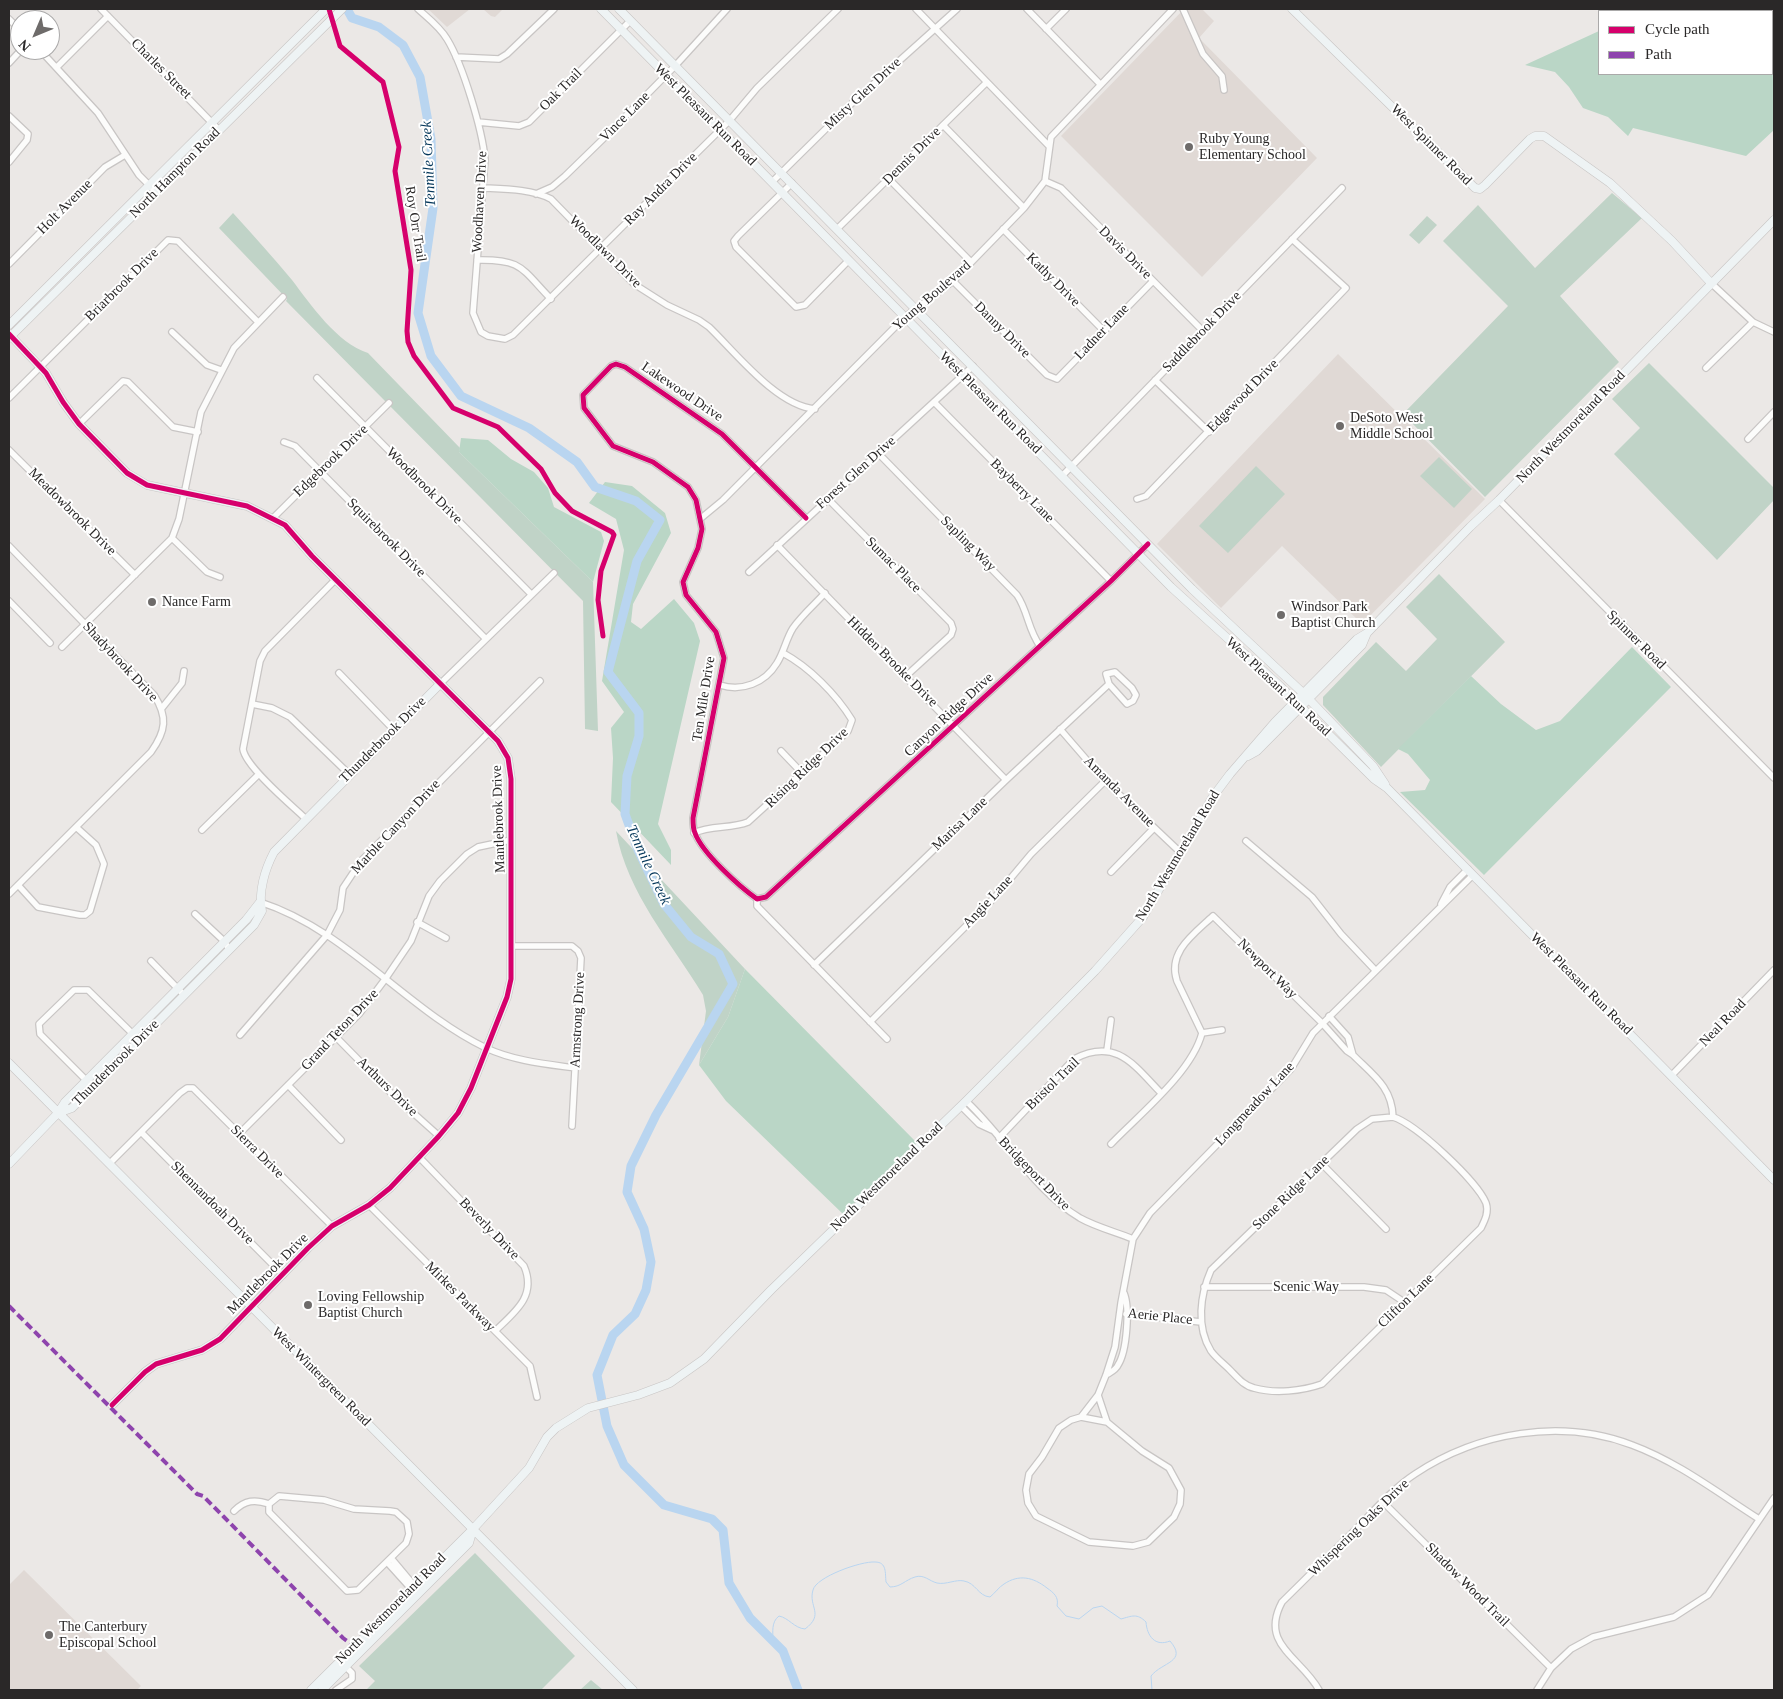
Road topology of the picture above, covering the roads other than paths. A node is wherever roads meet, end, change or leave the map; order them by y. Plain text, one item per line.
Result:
1 (101, 9) edge
2 (326, 9) edge
3 (342, 9) edge
4 (418, 9) edge
5 (554, 9) edge
6 (601, 9) edge
7 (618, 9) edge
8 (727, 9) edge
9 (838, 9) edge
10 (916, 9) edge
11 (956, 9) edge
12 (1027, 9) edge
13 (1066, 9) edge
14 (1172, 9) edge
15 (1183, 9) edge
16 (1292, 9) edge
17 (108, 16) junction
18 (630, 21) junction
19 (935, 29) junction
20 (1046, 29) junction
21 (621, 30) junction
22 (456, 57) junction
23 (50, 60) edge
24 (676, 66) junction
25 (57, 67) junction
26 (666, 75) junction
27 (986, 83) junction
28 (1100, 84) junction
29 (1224, 90) dead end
30 (9, 116) edge
31 (730, 120) junction
32 (212, 121) junction
33 (478, 122) junction
34 (943, 125) junction
35 (219, 130) junction
36 (720, 130) junction
37 (1048, 146) junction
38 (125, 155) junction
39 (9, 162) edge
40 (782, 173) junction
41 (889, 179) junction
42 (1045, 181) junction
43 (772, 182) junction
44 (792, 184) junction
45 (149, 185) junction
46 (483, 188) junction
47 (1342, 188) dead end
48 (156, 192) junction
49 (782, 193) junction
50 (536, 194) junction
51 (1024, 208) junction
52 (1774, 220) edge
53 (837, 229) junction
54 (1003, 229) junction
55 (1292, 239) junction
56 (601, 250) junction
57 (477, 260) junction
58 (849, 260) junction
59 (971, 262) junction
60 (9, 264) edge
61 (953, 281) junction
62 (1153, 281) junction
63 (1711, 283) junction
64 (284, 297) dead end
65 (551, 299) junction
66 (917, 309) junction
67 (905, 317) junction
68 (258, 322) junction
69 (1754, 322) junction
70 (477, 323) joint
71 (9, 325) edge
72 (1104, 331) junction
73 (1203, 331) junction
74 (172, 332) dead end
75 (1774, 332) edge
76 (9, 336) edge
77 (40, 366) junction
78 (973, 366) junction
79 (1706, 368) dead end
80 (221, 370) junction
81 (962, 375) junction
82 (317, 378) dead end
83 (1051, 378) joint
84 (1155, 380) junction
85 (9, 398) edge
86 (934, 402) junction
87 (389, 403) dead end
88 (815, 408) junction
89 (1774, 412) edge
90 (594, 422) joint
91 (79, 424) junction
92 (366, 427) junction
93 (198, 432) junction
94 (1209, 432) junction
95 (1748, 439) dead end
96 (284, 442) dead end
97 (9, 450) edge
98 (878, 453) junction
99 (756, 467) junction
100 (1072, 467) junction
101 (320, 471) junction
102 (1062, 476) junction
103 (185, 491) junction
104 (828, 499) junction
105 (1137, 499) dead end
106 (1499, 500) junction
107 (273, 518) junction
108 (806, 518) junction
109 (700, 519) junction
110 (172, 538) junction
111 (1148, 544) junction
112 (776, 545) junction
113 (9, 546) edge
114 (1138, 554) junction
115 (749, 572) dead end
116 (554, 573) dead end
117 (134, 575) junction
118 (220, 577) dead end
119 (336, 579) junction
120 (1111, 581) junction
121 (825, 593) junction
122 (531, 594) junction
123 (9, 601) edge
124 (84, 625) junction
125 (1367, 633) junction
126 (1244, 637) junction
127 (486, 639) junction
128 (50, 643) dead end
129 (1040, 646) junction
130 (1235, 646) junction
131 (62, 647) dead end
132 (783, 652) junction
133 (184, 671) dead end
134 (339, 673) dead end
135 (906, 676) junction
136 (540, 681) dead end
137 (440, 684) junction
138 (1108, 684) junction
139 (720, 685) junction
140 (1303, 693) junction
141 (1309, 699) junction
142 (1295, 701) junction
143 (252, 704) junction
144 (1302, 707) junction
145 (162, 708) junction
146 (954, 725) junction
147 (1060, 729) junction
148 (394, 730) junction
149 (488, 731) junction
150 (781, 751) dead end
151 (1246, 757) junction
152 (802, 773) junction
153 (259, 774) junction
154 (349, 774) junction
155 (1774, 778) edge
156 (1006, 780) junction
157 (1105, 781) junction
158 (1387, 788) junction
159 (305, 818) junction
160 (76, 827) junction
161 (1154, 828) junction
162 (202, 830) dead end
163 (694, 833) junction
164 (511, 840) junction
165 (1246, 841) dead end
166 (1181, 853) junction
167 (1110, 872) dead end
168 (1470, 872) junction
169 (18, 885) junction
170 (9, 894) edge
171 (759, 899) junction
172 (260, 902) junction
173 (195, 914) dead end
174 (417, 922) junction
175 (327, 935) junction
176 (446, 938) dead end
177 (225, 942) junction
178 (512, 946) junction
179 (229, 950) junction
180 (151, 961) dead end
181 (814, 965) junction
182 (1375, 970) junction
183 (1774, 970) edge
184 (386, 978) junction
185 (178, 988) junction
186 (184, 995) junction
187 (1329, 1016) junction
188 (1111, 1020) dead end
189 (870, 1022) junction
190 (1322, 1023) junction
191 (1222, 1030) dead end
192 (1202, 1032) junction
193 (133, 1034) junction
194 (240, 1035) dead end
195 (336, 1037) junction
196 (1348, 1037) junction
197 (887, 1039) dead end
198 (140, 1041) junction
199 (1340, 1044) junction
200 (487, 1048) junction
201 (1107, 1050) junction
202 (1353, 1055) junction
203 (9, 1063) edge
204 (575, 1068) junction
205 (1671, 1076) junction
206 (86, 1081) junction
207 (288, 1085) junction
208 (93, 1088) junction
209 (1161, 1093) junction
210 (964, 1103) junction
211 (58, 1113) junction
212 (1393, 1117) junction
213 (572, 1126) dead end
214 (141, 1132) junction
215 (239, 1134) junction
216 (440, 1136) junction
217 (999, 1138) junction
218 (341, 1140) dead end
219 (1111, 1144) dead end
220 (420, 1158) junction
221 (9, 1164) edge
222 (110, 1164) junction
223 (1321, 1164) junction
224 (1774, 1180) edge
225 (369, 1205) junction
226 (332, 1226) junction
227 (1386, 1229) dead end
228 (1133, 1239) junction
229 (283, 1275) junction
230 (1204, 1287) junction
231 (1124, 1293) junction
232 (1404, 1302) junction
233 (251, 1307) junction
234 (1120, 1313) junction
235 (1128, 1314) junction
236 (1201, 1322) junction
237 (495, 1331) junction
238 (1106, 1375) junction
239 (1098, 1395) junction
240 (537, 1397) dead end
241 (112, 1405) dead end
242 (1081, 1418) junction
243 (1107, 1422) junction
244 (1774, 1498) edge
245 (1382, 1502) junction
246 (269, 1504) junction
247 (234, 1511) dead end
248 (1759, 1519) junction
249 (473, 1529) junction
250 (389, 1560) junction
251 (415, 1591) junction
252 (354, 1646) junction
253 (360, 1653) junction
254 (346, 1667) junction
255 (1551, 1668) junction
256 (311, 1690) edge
257 (322, 1690) edge
258 (336, 1690) edge
259 (633, 1690) edge
260 (1319, 1690) edge
261 (1536, 1690) edge

1 - 17 street, Charles Street
2 - 32 main road, North Hampton Road
3 - 35 main road, North Hampton Road
4 - 22 street, Woodhaven Drive
5 - 22 street
6 - 21 main road, West Pleasant Run Road
7 - 18 main road, West Pleasant Run Road
8 - 24 street, Vince Lane
9 - 31 street, Ray Andra Drive
10 - 19 street
11 - 19 street, Misty Glen Drive
12 - 20 street
13 - 20 street
14 - 28 street
15 - 29 street
16 - 63 main road, West Spinner Road
17 - 25 street
17 - 32 street, Charles Street
18 - 21 street, Oak Trail
18 - 24 main road, West Pleasant Run Road
19 - 27 street
19 - 40 street, Misty Glen Drive
20 - 28 street
21 - 26 main road, West Pleasant Run Road
21 - 33 street, Oak Trail
22 - 33 street, Woodhaven Drive
23 - 25 street
24 - 26 street, Vince Lane
24 - 31 main road, West Pleasant Run Road
25 - 38 street
26 - 36 main road, West Pleasant Run Road
26 - 50 street, Vince Lane
27 - 34 street, Dennis Drive
27 - 37 street
28 - 37 street
30 - 39 street
31 - 36 street, Ray Andra Drive
31 - 40 main road, West Pleasant Run Road
32 - 35 street, Charles Street
32 - 45 main road, North Hampton Road
33 - 46 street, Woodhaven Drive
34 - 41 street, Dennis Drive
34 - 51 street
35 - 48 main road, North Hampton Road
36 - 43 main road, West Pleasant Run Road
36 - 56 street, Ray Andra Drive
37 - 42 street
38 - 45 street
38 - 60 street, Holt Avenue
40 - 43 street, Misty Glen Drive
40 - 44 main road, West Pleasant Run Road
41 - 53 street, Dennis Drive
41 - 59 street
42 - 51 street, Young Boulevard
42 - 62 street, Davis Drive
43 - 49 main road, West Pleasant Run Road
44 - 49 street
44 - 53 main road, West Pleasant Run Road
45 - 48 street
45 - 71 main road, North Hampton Road
46 - 50 street, Woodlawn Drive
46 - 57 street, Woodhaven Drive
47 - 55 street, Saddlebrook Drive
48 - 76 main road, North Hampton Road
49 - 58 main road, West Pleasant Run Road
49 - 58 street
50 - 56 street, Woodlawn Drive
51 - 54 street, Young Boulevard
52 - 63 main road, North Westmoreland Road
53 - 66 main road, West Pleasant Run Road
54 - 59 street, Young Boulevard
54 - 72 street, Kathy Drive
55 - 73 street, Saddlebrook Drive
55 - 94 street, Edgewood Drive
56 - 65 street, Ray Andra Drive
56 - 88 street, Woodlawn Drive
57 - 65 street
57 - 70 street, Woodhaven Drive
58 - 67 main road, West Pleasant Run Road
59 - 61 street, Young Boulevard
61 - 66 street, Young Boulevard
61 - 83 street, Danny Drive
62 - 72 street, Ladner Lane
62 - 73 street, Davis Drive
63 - 69 street
63 - 106 main road, North Westmoreland Road
64 - 68 street
65 - 70 street, Ray Andra Drive
66 - 67 street, Young Boulevard
66 - 78 main road, West Pleasant Run Road
67 - 81 main road, West Pleasant Run Road
67 - 88 street, Young Boulevard
68 - 77 street, Briarbrook Drive
68 - 80 street
69 - 75 street
69 - 79 street
72 - 83 street, Ladner Lane
73 - 84 street, Saddlebrook Drive
74 - 80 street
76 - 77 main road, Mantlebrook Drive
77 - 85 street, Briarbrook Drive
77 - 91 main road, Mantlebrook Drive
78 - 81 street, Forest Glen Drive
78 - 100 main road, West Pleasant Run Road
80 - 93 street
81 - 86 street, Forest Glen Drive
81 - 102 main road, West Pleasant Run Road
82 - 92 street, Woodbrook Drive
84 - 94 street
84 - 100 street, Saddlebrook Drive
86 - 98 street, Forest Glen Drive
86 - 120 street, Bayberry Lane
87 - 92 street, Edgebrook Drive
88 - 99 street, Young Boulevard
89 - 95 street
90 - 99 street, Lakewood Drive
90 - 109 street, Ten Mile Drive
91 - 93 street
91 - 103 main road, Mantlebrook Drive
92 - 101 street, Edgebrook Drive
92 - 122 street, Woodbrook Drive
93 - 103 street
94 - 105 street, Edgewood Drive
96 - 101 street, Squirebrook Drive
97 - 117 street, Meadowbrook Drive
98 - 104 street, Forest Glen Drive
98 - 129 street, Sapling Way
99 - 108 street, Lakewood Drive
99 - 109 street, Young Boulevard
100 - 102 street, Saddlebrook Drive
100 - 111 main road, West Pleasant Run Road
101 - 107 street, Edgebrook Drive
101 - 127 street, Squirebrook Drive
102 - 114 main road, West Pleasant Run Road
103 - 107 main road, Mantlebrook Drive
103 - 110 street
104 - 108 street, Forest Glen Drive
104 - 135 street, Sumac Place
106 - 125 main road, North Westmoreland Road
106 - 155 street, Spinner Road
107 - 119 main road, Mantlebrook Drive
108 - 112 street, Forest Glen Drive
109 - 139 street, Ten Mile Drive
110 - 117 street
110 - 118 street
111 - 114 street, Canyon Ridge Drive
111 - 126 main road, West Pleasant Run Road
112 - 115 street, Forest Glen Drive
112 - 121 street, Hidden Brooke Drive
113 - 124 street, Shadybrook Drive
114 - 120 street, Canyon Ridge Drive
114 - 130 main road, West Pleasant Run Road
116 - 122 street, Thunderbrook Drive
117 - 124 street
119 - 137 main road, Mantlebrook Drive
119 - 143 street
120 - 129 street, Canyon Ridge Drive
121 - 132 street
121 - 135 street, Hidden Brooke Drive
122 - 127 street, Thunderbrook Drive
123 - 128 street
124 - 131 street
124 - 145 street, Shadybrook Drive
125 - 140 main road, North Westmoreland Road
125 - 141 main road, North Westmoreland Road
126 - 130 main road
126 - 140 main road, West Pleasant Run Road
127 - 137 street, Thunderbrook Drive
129 - 146 street, Canyon Ridge Drive
130 - 142 main road, West Pleasant Run Road
132 - 139 street
132 - 152 street, Rising Ridge Drive
133 - 145 street
134 - 148 street
135 - 146 street, Hidden Brooke Drive
136 - 149 street, Marble Canyon Drive
137 - 148 main road, Thunderbrook Drive
137 - 149 main road, Mantlebrook Drive
138 - 138 street, Marisa Lane
138 - 147 street, Marisa Lane
139 - 163 street, Ten Mile Drive
140 - 141 main road, West Pleasant Run Road
140 - 142 main road, North Westmoreland Road
141 - 144 main road, North Westmoreland Road
141 - 158 main road, West Pleasant Run Road
142 - 144 main road, West Pleasant Run Road
142 - 151 main road, North Westmoreland Road
143 - 153 street
143 - 154 street
144 - 151 main road, North Westmoreland Road
144 - 158 main road, West Pleasant Run Road
145 - 160 street, Shadybrook Drive
146 - 156 street, Hidden Brooke Drive
146 - 171 street, Canyon Ridge Drive
147 - 156 street, Marisa Lane
147 - 157 street, Amanda Avenue
148 - 154 main road, Thunderbrook Drive
149 - 164 main road, Mantlebrook Drive
149 - 175 street, Marble Canyon Drive
150 - 152 street
151 - 166 main road, North Westmoreland Road
152 - 163 street, Rising Ridge Drive
153 - 159 street
153 - 162 street
154 - 159 main road, Thunderbrook Drive
156 - 181 street, Marisa Lane
157 - 161 street, Amanda Avenue
157 - 189 street, Angie Lane
158 - 168 main road, West Pleasant Run Road
159 - 172 main road, Thunderbrook Drive
160 - 169 street, Shadybrook Drive
160 - 169 street
161 - 166 street, Amanda Avenue
161 - 167 street
163 - 171 street
164 - 174 street, Grand Teton Drive
164 - 178 main road, Mantlebrook Drive
165 - 182 street
166 - 210 main road, North Westmoreland Road
168 - 182 street, Longmeadow Lane
168 - 205 main road, West Pleasant Run Road
169 - 170 street, Shadybrook Drive
171 - 181 street
172 - 175 street
172 - 177 main road, Thunderbrook Drive
172 - 179 main road, Thunderbrook Drive
173 - 177 street
174 - 176 street
174 - 184 street, Grand Teton Drive
175 - 184 street
175 - 194 street, Marble Canyon Drive
177 - 179 street
177 - 185 main road, Thunderbrook Drive
178 - 200 main road, Mantlebrook Drive
178 - 204 street, Armstrong Drive
179 - 186 main road, Thunderbrook Drive
180 - 185 street
181 - 189 street
182 - 187 street, Longmeadow Lane
183 - 205 street, Neal Road
184 - 195 street, Grand Teton Drive
184 - 200 street
185 - 186 street
185 - 193 main road, Thunderbrook Drive
186 - 198 main road, Thunderbrook Drive
187 - 190 street, Longmeadow Lane
187 - 196 street
188 - 201 street
189 - 197 street
190 - 192 street, Newport Way
190 - 199 street, Newport Way
190 - 228 street, Longmeadow Lane
191 - 192 street
192 - 209 street
193 - 198 street
193 - 206 main road, Thunderbrook Drive
193 - 206 street
195 - 207 street, Grand Teton Drive
195 - 216 street, Arthurs Drive
196 - 199 street
196 - 202 street
198 - 208 main road, Thunderbrook Drive
199 - 202 street, Newport Way
200 - 204 street
200 - 216 main road, Mantlebrook Drive
201 - 209 street
201 - 217 street, Bristol Trail
202 - 212 street, Newport Way
203 - 211 main road, West Wintergreen Road
204 - 213 street, Armstrong Drive
205 - 224 main road, West Pleasant Run Road
206 - 208 street
206 - 211 main road, Thunderbrook Drive
207 - 215 street, Grand Teton Drive
207 - 218 street
208 - 211 main road, Thunderbrook Drive
209 - 219 street
210 - 217 street, Bridgeport Drive
210 - 249 main road, North Westmoreland Road
211 - 221 main road
211 - 222 main road, West Wintergreen Road
212 - 223 street, Stone Ridge Lane
212 - 232 street, Clifton Lane
214 - 215 street, Sierra Drive
214 - 222 street
214 - 229 street, Shennandoah Drive
215 - 226 street, Sierra Drive
216 - 220 main road, Mantlebrook Drive
217 - 228 street, Bridgeport Drive
220 - 225 main road, Mantlebrook Drive
220 - 237 street, Beverly Drive
222 - 233 main road, West Wintergreen Road
223 - 227 street
223 - 230 street, Stone Ridge Lane
225 - 226 main road, Mantlebrook Drive
225 - 237 street, Mirkes Parkway
226 - 229 main road, Mantlebrook Drive
228 - 231 street, Longmeadow Lane
229 - 233 main road, Mantlebrook Drive
230 - 232 street, Scenic Way
230 - 236 street
231 - 234 street, Longmeadow Lane
231 - 235 street, Longmeadow Lane
232 - 236 street, Clifton Lane
233 - 241 main road, Mantlebrook Drive
233 - 249 main road, West Wintergreen Road
234 - 235 street, Aerie Place
234 - 238 street, Longmeadow Lane
235 - 236 street, Aerie Place
235 - 238 street, Longmeadow Lane
237 - 240 street, Mirkes Parkway
238 - 239 street, Longmeadow Lane
239 - 242 street, Longmeadow Lane
239 - 243 street
242 - 243 street
242 - 243 street
244 - 248 street
245 - 248 street, Whispering Oaks Drive
245 - 255 street, Shadow Wood Trail
245 - 260 street, Whispering Oaks Drive
246 - 247 street
246 - 250 street
246 - 250 street
248 - 255 street
249 - 251 main road, North Westmoreland Road
249 - 259 main road, West Wintergreen Road
250 - 251 street
251 - 252 main road, North Westmoreland Road
251 - 253 main road, North Westmoreland Road
252 - 253 street
252 - 256 main road, North Westmoreland Road
253 - 254 main road, North Westmoreland Road
254 - 257 main road, North Westmoreland Road
254 - 258 street
255 - 261 street

